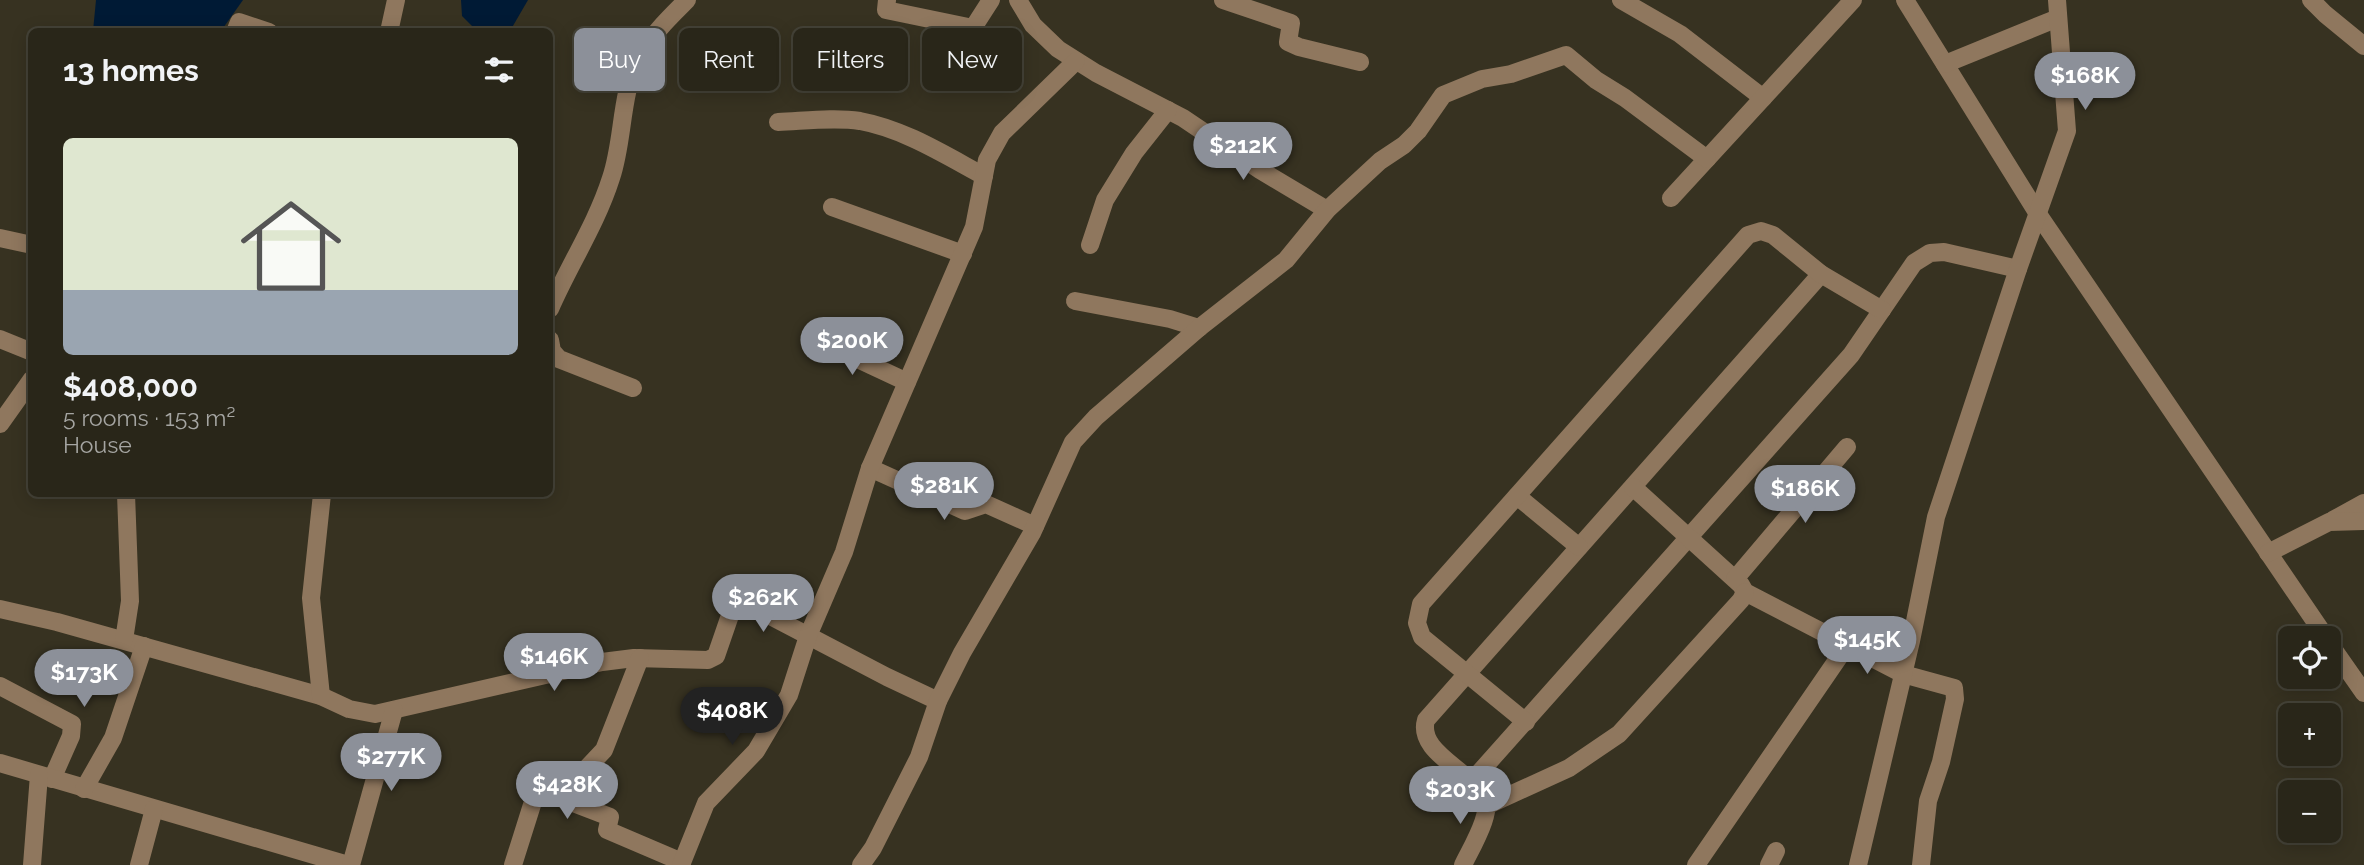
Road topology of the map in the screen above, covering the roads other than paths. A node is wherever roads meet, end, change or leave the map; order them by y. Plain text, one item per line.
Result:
1 (396, 0) edge
2 (687, 0) edge
3 (887, 0) edge
4 (991, 0) edge
5 (1018, 0) edge
6 (1621, 0) edge
7 (1853, 0) edge
8 (1905, 0) edge
9 (2311, 0) edge
10 (1230, 1) edge
11 (2057, 9) edge
12 (237, 28) edge
13 (257, 28) edge
14 (390, 28) edge
15 (2364, 46) edge
16 (1076, 61) junction
17 (1360, 62) dead end
18 (1945, 64) junction
19 (1763, 98) junction
20 (1168, 110) junction
21 (778, 122) dead end
22 (1707, 159) junction
23 (984, 176) junction
24 (1671, 198) dead end
25 (832, 207) dead end
26 (1327, 210) junction
27 (2038, 214) junction
28 (0, 238) edge
29 (28, 244) edge
30 (1090, 245) dead end
31 (963, 254) junction
32 (2018, 269) junction
33 (1821, 274) junction
34 (1075, 301) dead end
35 (553, 303) edge
36 (1882, 310) junction
37 (1199, 328) junction
38 (813, 338) dead end
39 (0, 339) edge
40 (28, 350) edge
41 (553, 352) edge
42 (907, 382) junction
43 (28, 385) edge
44 (633, 388) dead end
45 (0, 424) edge
46 (1847, 447) dead end
47 (870, 468) junction
48 (1633, 487) junction
49 (1517, 496) junction
50 (126, 497) edge
51 (322, 497) edge
52 (2364, 503) edge
53 (2364, 521) edge
54 (2329, 522) junction
55 (1035, 526) junction
56 (1690, 537) junction
57 (1579, 547) junction
58 (2268, 553) junction
59 (1740, 585) junction
60 (0, 609) edge
61 (2318, 626) edge
62 (808, 636) junction
63 (124, 640) junction
64 (1848, 644) junction
65 (144, 646) junction
66 (640, 658) junction
67 (2341, 660) edge
68 (1467, 674) junction
69 (1903, 674) junction
70 (0, 686) edge
71 (2364, 694) edge
72 (321, 695) junction
73 (938, 701) junction
74 (394, 710) junction
75 (1526, 722) junction
76 (0, 763) edge
77 (46, 777) junction
78 (1471, 782) junction
79 (85, 789) junction
80 (573, 803) junction
81 (1488, 806) junction
82 (153, 809) junction
83 (291, 857) edge
84 (681, 864) edge
85 (32, 865) edge
86 (139, 865) edge
87 (350, 865) edge
88 (513, 865) edge
89 (862, 865) edge
90 (1463, 865) edge
91 (1696, 865) edge
92 (1858, 865) edge
93 (1921, 865) edge

1 - 14 street
2 - 35 street
3 - 4 street
5 - 16 street
6 - 19 street
7 - 19 street
8 - 18 street
9 - 15 street
10 - 17 street
11 - 18 street
11 - 27 street
12 - 13 street
16 - 20 street
16 - 23 street
18 - 27 street
19 - 22 street
20 - 26 street
20 - 30 street
21 - 23 street
22 - 24 street
22 - 26 street
23 - 31 street
25 - 31 street
26 - 37 street
27 - 32 street
27 - 58 street
28 - 29 street
31 - 42 street
32 - 36 street
32 - 69 street
33 - 36 street
33 - 48 street
33 - 49 street
34 - 37 street
36 - 56 street
37 - 55 street
38 - 42 street
39 - 40 street
41 - 44 street
42 - 47 street
43 - 45 street
46 - 59 street
47 - 55 street
47 - 62 street
48 - 56 street
48 - 57 street
49 - 57 street
49 - 68 street
50 - 63 street
51 - 72 street
52 - 54 street
53 - 54 street
54 - 58 street
55 - 73 street
56 - 59 street
56 - 75 street
57 - 68 street
58 - 61 street
59 - 64 street
59 - 81 street
60 - 63 street
62 - 66 street
62 - 73 street
62 - 84 street
63 - 65 street
64 - 69 street
64 - 91 street
65 - 72 street
65 - 79 street
66 - 74 street
66 - 80 street
67 - 71 street
68 - 75 street
68 - 78 street
69 - 92 street
69 - 93 street
70 - 77 street
72 - 74 street
73 - 89 street
74 - 87 street
75 - 78 street
76 - 77 street
77 - 79 street
77 - 85 street
78 - 81 street
79 - 82 street
80 - 84 street
80 - 88 street
81 - 90 street
82 - 83 street
82 - 86 street
83 - 87 street

